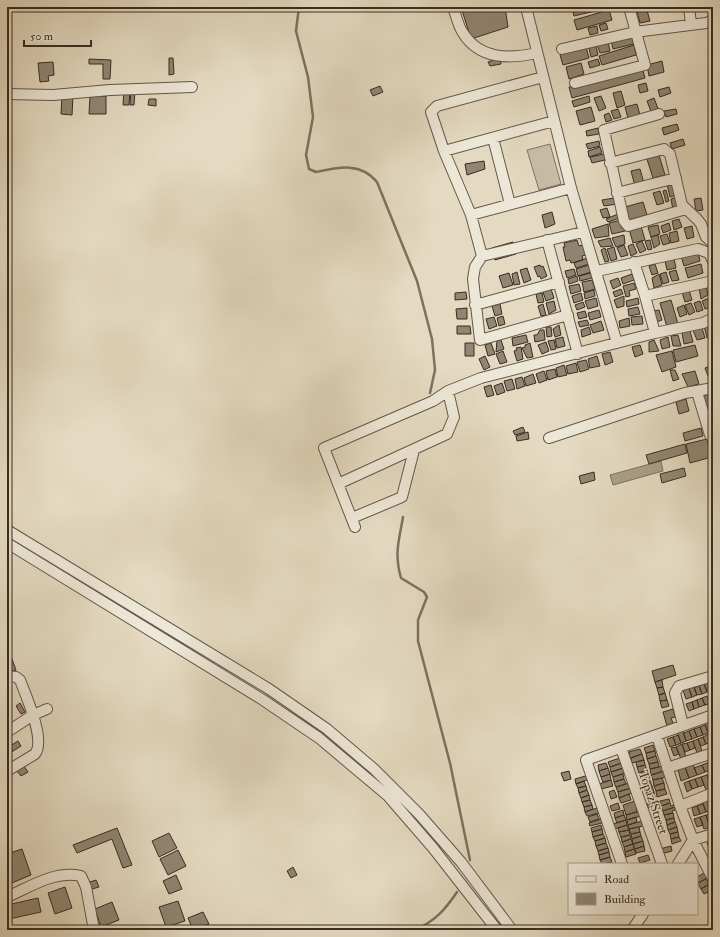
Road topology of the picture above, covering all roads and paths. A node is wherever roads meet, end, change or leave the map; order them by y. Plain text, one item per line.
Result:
1 (453, 7) edge
2 (526, 7) edge
3 (629, 7) edge
4 (689, 7) edge
5 (713, 20) edge
6 (691, 24) junction
7 (635, 32) junction
8 (562, 49) dead end
9 (537, 53) junction
10 (543, 77) junction
11 (575, 83) dead end
12 (192, 87) dead end
13 (7, 94) edge
14 (659, 114) dead end
15 (554, 121) junction
16 (493, 138) junction
17 (444, 150) junction
18 (610, 163) junction
19 (676, 178) junction
20 (571, 188) junction
21 (617, 193) junction
22 (510, 204) junction
23 (686, 209) junction
24 (471, 215) junction
25 (584, 232) junction
26 (547, 240) junction
27 (713, 243) edge
28 (482, 256) junction
29 (713, 261) edge
30 (634, 262) junction
31 (597, 271) junction
32 (713, 281) edge
33 (559, 282) junction
34 (645, 296) junction
35 (475, 305) junction
36 (568, 315) junction
37 (713, 318) edge
38 (655, 333) junction
39 (617, 343) junction
40 (578, 354) junction
41 (713, 388) edge
42 (448, 391) junction
43 (697, 392) junction
44 (710, 434) dead end
45 (549, 438) dead end
46 (414, 450) junction
47 (338, 484) junction
48 (7, 530) edge
49 (7, 544) edge
50 (7, 676) edge
51 (713, 676) edge
52 (47, 709) dead end
53 (33, 715) junction
54 (713, 715) edge
55 (683, 725) junction
56 (7, 732) edge
57 (657, 736) junction
58 (621, 748) junction
59 (713, 753) edge
60 (667, 768) junction
61 (7, 771) edge
62 (713, 794) edge
63 (680, 806) junction
64 (713, 834) edge
65 (693, 840) junction
66 (622, 863) edge
67 (662, 863) edge
68 (679, 863) edge
69 (713, 879) edge
70 (7, 897) edge
71 (641, 915) edge
72 (94, 930) edge
73 (497, 930) edge
74 (512, 930) edge
75 (632, 930) edge

1 - 9 street
2 - 9 street
3 - 7 street
4 - 6 street
5 - 6 street
6 - 7 street
7 - 8 street
7 - 11 street
9 - 10 street
10 - 15 street
10 - 17 street
12 - 13 street
14 - 18 street
15 - 16 street
15 - 20 street
16 - 17 street
16 - 22 street
17 - 24 street
18 - 19 street
18 - 21 street
19 - 21 street
19 - 23 street
20 - 22 street
20 - 25 street
21 - 23 street
22 - 24 street
23 - 27 street
24 - 28 street
25 - 26 street
25 - 31 street
26 - 28 street
26 - 33 street
28 - 35 street
29 - 30 street
30 - 31 street
30 - 34 street
31 - 39 street
32 - 34 street
33 - 35 street
33 - 36 street
34 - 38 street
35 - 36 street
36 - 40 street
37 - 38 street
38 - 39 street
39 - 40 street
40 - 42 street
41 - 43 street
42 - 46 street
42 - 47 street
43 - 44 street
43 - 45 street
46 - 47 street
46 - 47 street
48 - 74 street
49 - 73 street
50 - 53 street
51 - 55 street
52 - 53 street
53 - 56 street
53 - 61 street
54 - 55 street
55 - 57 street
57 - 58 street
57 - 60 street
58 - 66 street
58 - 67 street, Topaz Street
59 - 60 street
60 - 63 street
62 - 63 street
63 - 65 street
64 - 65 street
65 - 68 street
65 - 69 street
70 - 72 street
71 - 75 street

